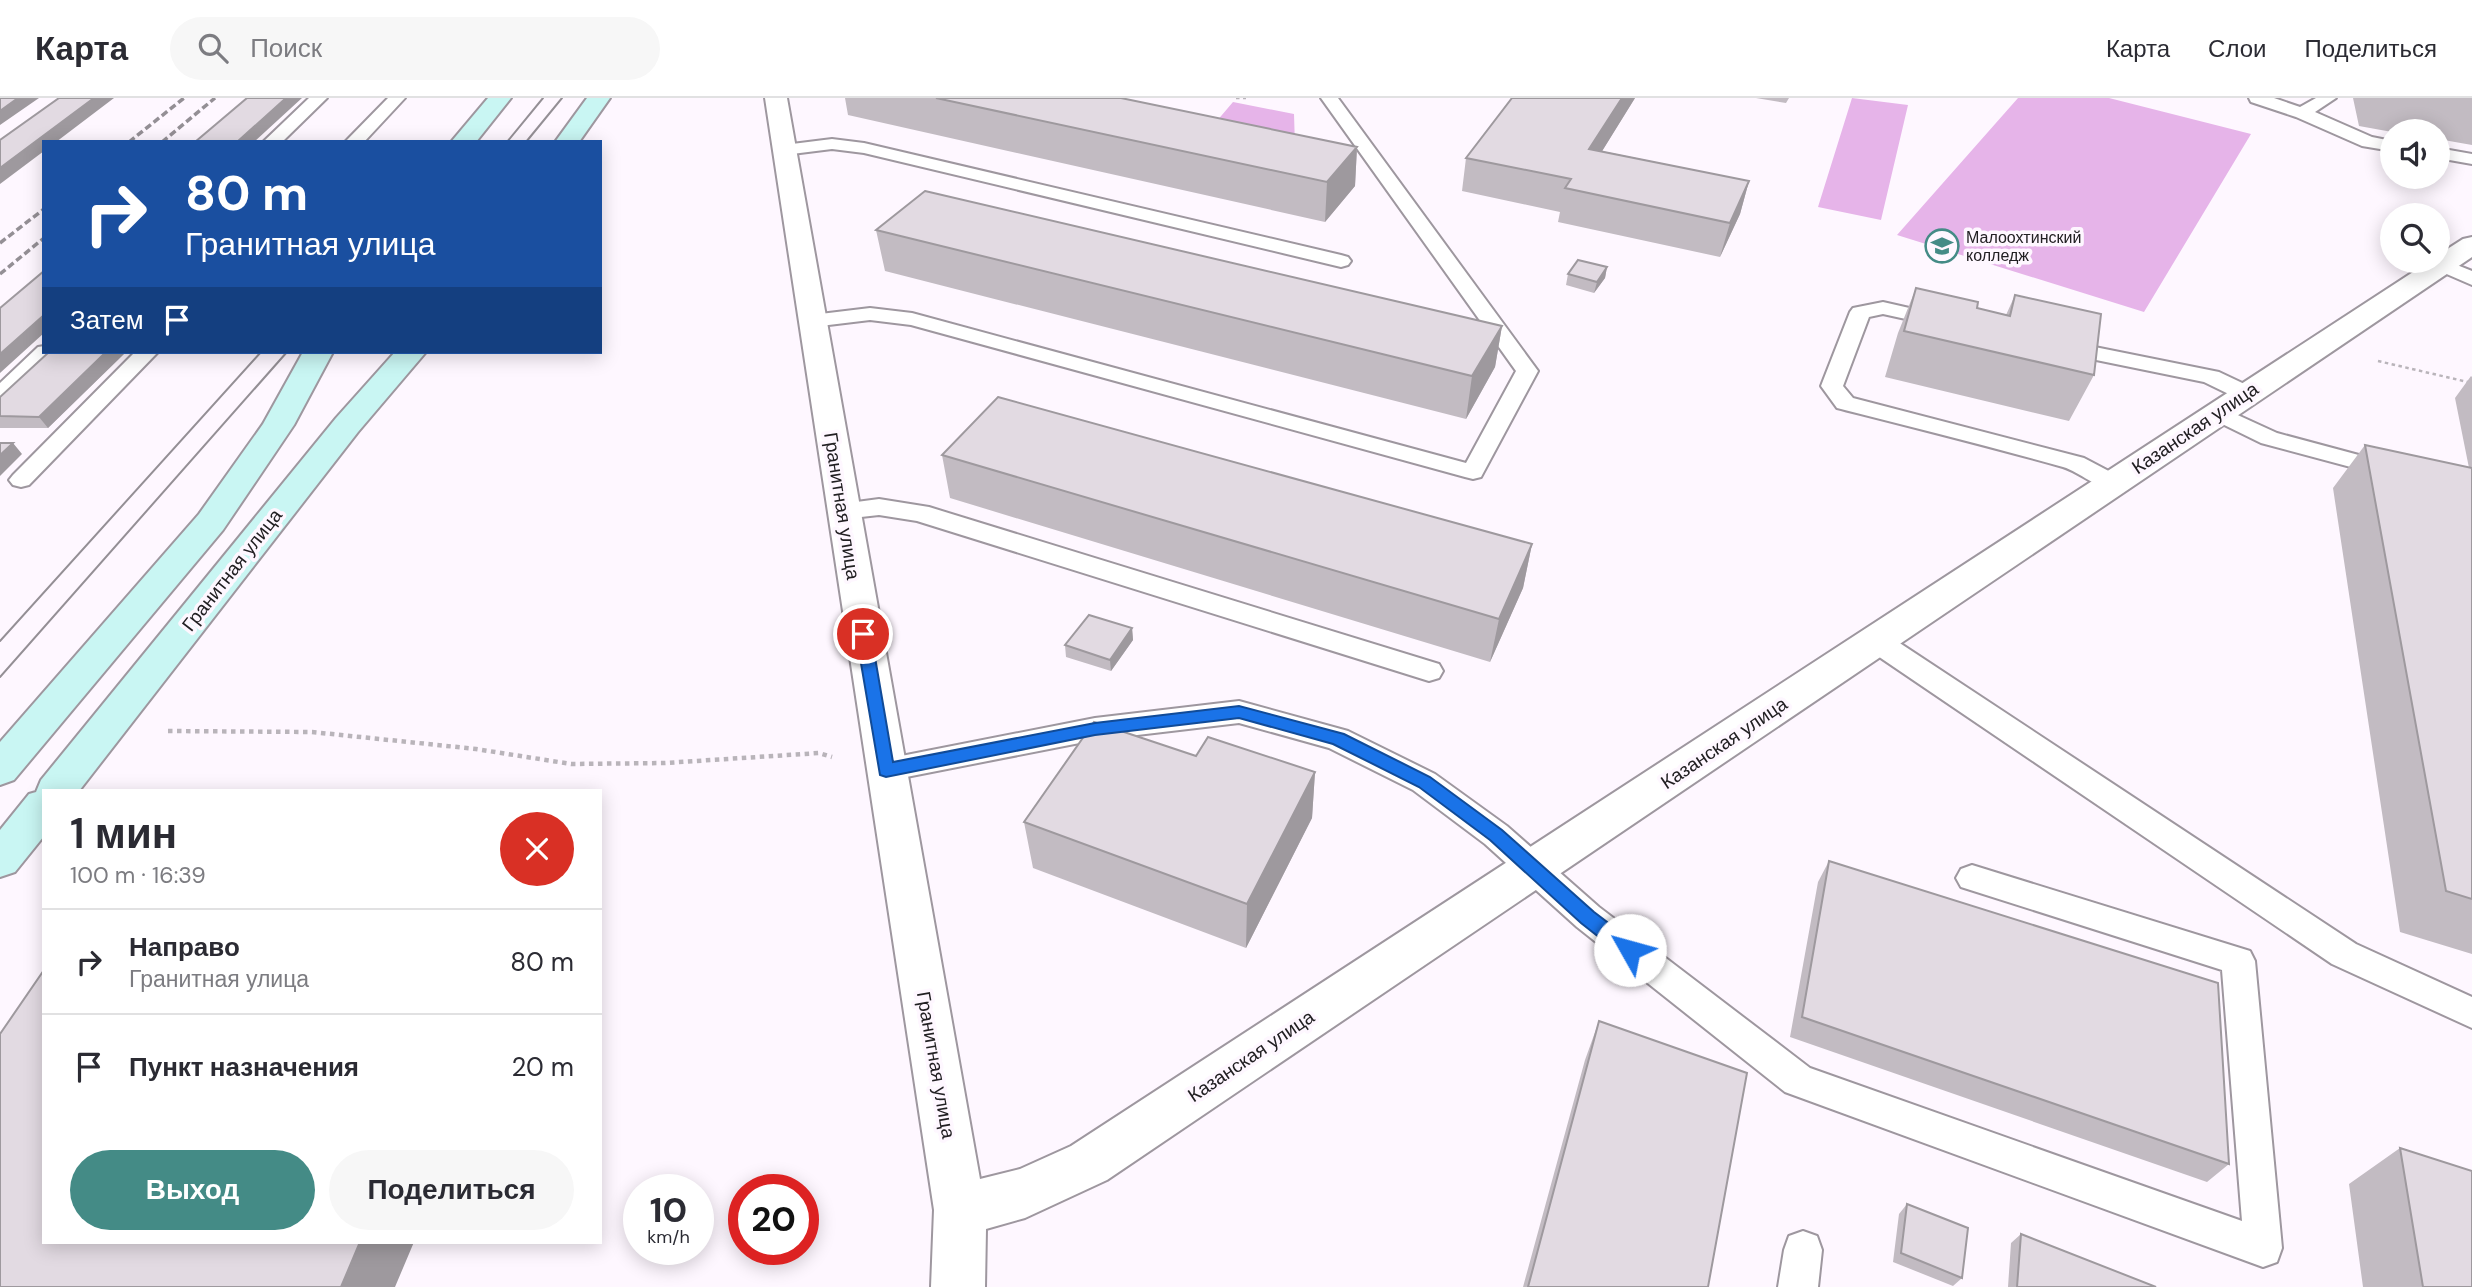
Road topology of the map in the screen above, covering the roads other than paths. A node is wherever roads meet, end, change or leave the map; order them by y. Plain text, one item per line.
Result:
1 (319, 98) edge
2 (397, 98) edge
3 (500, 98) edge
4 (599, 98) edge
5 (776, 98) edge
6 (1329, 98) edge
7 (2257, 98) edge
8 (2328, 98) edge
9 (2302, 113) junction
10 (274, 140) edge
11 (356, 140) edge
12 (465, 140) edge
13 (568, 140) edge
14 (2380, 144) edge
15 (784, 150) junction
16 (2450, 155) edge
17 (2472, 159) edge
18 (1341, 261) dead end
19 (2462, 263) edge
20 (812, 321) junction
21 (1959, 325) edge
22 (2038, 342) edge
23 (44, 354) edge
24 (145, 354) edge
25 (317, 354) edge
26 (409, 354) edge
27 (0, 395) edge
28 (2232, 404) junction
29 (2404, 474) edge
30 (21, 480) dead end
31 (2114, 483) junction
32 (843, 511) junction
33 (1877, 641) junction
34 (1429, 671) dead end
35 (0, 769) edge
36 (886, 770) junction
37 (58, 789) edge
38 (42, 808) edge
39 (0, 860) edge
40 (1535, 869) junction
41 (1972, 878) dead end
42 (2472, 1013) edge
43 (960, 1210) junction
44 (958, 1287) edge

1 - 10 lane
2 - 11 lane
3 - 12 street
4 - 13 street
5 - 15 street, Гранитная улица
6 - 20 lane
7 - 9 lane
8 - 9 lane
9 - 14 lane
15 - 18 lane
15 - 20 street, Гранитная улица
16 - 17 lane
19 - 28 street, Казанская улица
20 - 32 street, Гранитная улица
21 - 31 lane
22 - 28 lane
23 - 27 lane
24 - 30 lane
25 - 35 street
26 - 37 street, Гранитная улица
28 - 29 lane
28 - 31 street, Казанская улица
31 - 33 street, Казанская улица
32 - 34 lane
32 - 36 street, Гранитная улица
33 - 40 street, Казанская улица
33 - 42 lane
36 - 40 lane
36 - 43 street, Гранитная улица
38 - 39 street
40 - 41 lane
40 - 43 street, Казанская улица
43 - 44 street, Гранитная улица

